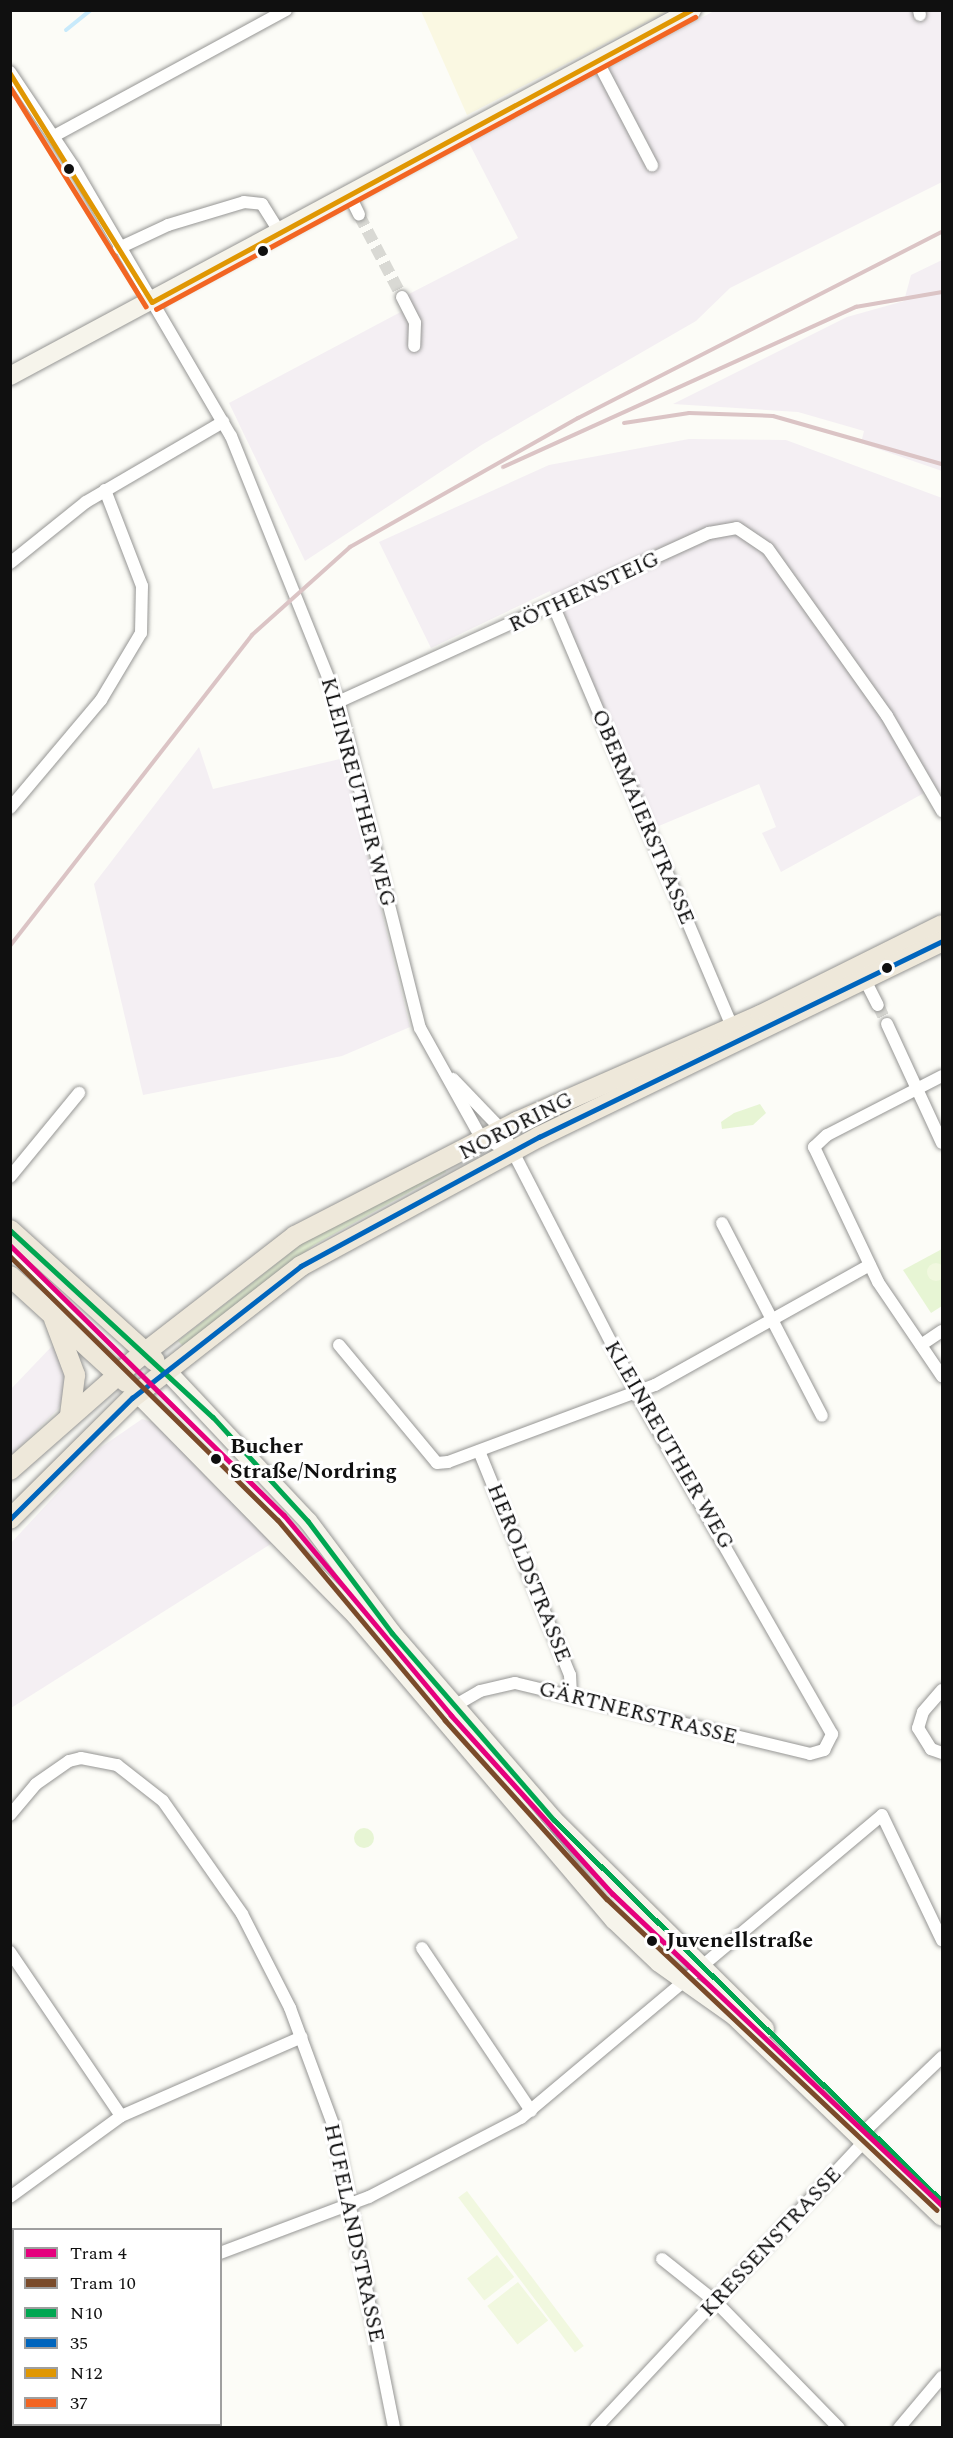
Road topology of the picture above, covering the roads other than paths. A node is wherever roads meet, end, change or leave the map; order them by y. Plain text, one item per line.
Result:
1 (286, 10) edge
2 (692, 10) edge
3 (597, 60) junction
4 (10, 72) edge
5 (54, 136) junction
6 (652, 165) dead end
7 (348, 192) junction
8 (359, 215) tunnel mouth
9 (279, 231) junction
10 (119, 248) junction
11 (402, 297) tunnel mouth
12 (152, 302) junction
13 (414, 346) dead end
14 (10, 376) edge
15 (223, 422) junction
16 (105, 490) junction
17 (10, 563) edge
18 (554, 607) junction
19 (338, 702) junction
20 (10, 808) edge
21 (942, 811) edge
22 (942, 925) edge
23 (942, 941) edge
24 (865, 980) junction
25 (878, 1005) tunnel mouth
26 (887, 1024) tunnel mouth
27 (732, 1026) junction
28 (450, 1076) junction
29 (942, 1076) edge
30 (920, 1088) junction
31 (79, 1093) dead end
32 (502, 1130) junction
33 (484, 1141) junction
34 (942, 1143) edge
35 (509, 1152) junction
36 (10, 1177) edge
37 (722, 1222) dead end
38 (10, 1230) edge
39 (870, 1265) junction
40 (11, 1278) edge
41 (52, 1314) junction
42 (772, 1320) junction
43 (942, 1331) edge
44 (339, 1345) dead end
45 (921, 1346) junction
46 (145, 1352) junction
47 (165, 1370) junction
48 (118, 1375) junction
49 (942, 1376) edge
50 (637, 1393) junction
51 (138, 1394) junction
52 (70, 1415) junction
53 (822, 1416) dead end
54 (479, 1451) junction
55 (10, 1470) edge
56 (10, 1519) edge
57 (942, 1690) edge
58 (571, 1697) junction
59 (448, 1710) junction
60 (832, 1734) joint
61 (942, 1753) edge
62 (10, 1815) edge
63 (942, 1940) edge
64 (422, 1948) dead end
65 (10, 1952) edge
66 (705, 1967) junction
67 (687, 1981) junction
68 (302, 2037) junction
69 (942, 2057) edge
70 (531, 2111) junction
71 (121, 2116) junction
72 (866, 2134) junction
73 (10, 2197) edge
74 (942, 2201) edge
75 (350, 2204) junction
76 (942, 2217) edge
77 (222, 2252) edge
78 (662, 2259) dead end
79 (716, 2302) junction
80 (942, 2377) edge
81 (394, 2427) edge
82 (596, 2427) edge
83 (839, 2427) edge
84 (898, 2427) edge

1 - 5 street
2 - 3 main road
3 - 6 street
3 - 7 main road
4 - 5 street, KLEINREUTHER WEG
5 - 10 street, KLEINREUTHER WEG
7 - 8 street
7 - 9 main road
9 - 10 street
9 - 12 main road
10 - 12 street, KLEINREUTHER WEG
11 - 13 street
12 - 14 main road
12 - 15 street, KLEINREUTHER WEG
15 - 16 street
15 - 19 street, KLEINREUTHER WEG
16 - 17 street
16 - 20 street
18 - 19 street, RÖTHENSTEIG
18 - 21 street, RÖTHENSTEIG
18 - 27 street, OBERMAIERSTRASSE
19 - 28 street, KLEINREUTHER WEG
22 - 27 main road, NORDRING
23 - 24 main road, NORDRING
24 - 25 street
24 - 35 main road, NORDRING
26 - 30 street
27 - 32 main road, NORDRING
28 - 32 street, KLEINREUTHER WEG
28 - 33 street, KLEINREUTHER WEG
29 - 30 street
30 - 34 street
30 - 39 street
31 - 36 street
32 - 33 main road, NORDRING
32 - 35 street, KLEINREUTHER WEG
33 - 35 street
33 - 46 main road, NORDRING
35 - 47 main road, NORDRING
35 - 50 street, KLEINREUTHER WEG
37 - 42 street
38 - 46 main road
39 - 42 street
39 - 45 street
40 - 41 main road
41 - 48 main road
41 - 52 main road
42 - 50 street
42 - 53 street
43 - 45 street
44 - 54 street
45 - 49 street
46 - 47 main road
46 - 48 main road, NORDRING
47 - 51 main road, NORDRING
47 - 59 main road
48 - 51 main road
48 - 52 main road, NORDRING
50 - 54 street
50 - 60 street, KLEINREUTHER WEG
51 - 56 main road, NORDRING
51 - 59 main road
52 - 55 main road, NORDRING
54 - 58 street, HEROLDSTRASSE
57 - 61 street
58 - 59 street, GÄRTNERSTRASSE
58 - 60 street, GÄRTNERSTRASSE
59 - 66 main road
59 - 67 main road
62 - 68 street, HUFELANDSTRASSE
63 - 66 street
64 - 70 street
65 - 71 street
66 - 67 street
66 - 72 main road
67 - 70 street
67 - 72 main road
68 - 71 street
68 - 75 street, HUFELANDSTRASSE
69 - 72 street, KRESSENSTRASSE
70 - 75 street
71 - 73 street
72 - 74 main road
72 - 76 main road
72 - 79 street, KRESSENSTRASSE
75 - 77 street
75 - 81 street, HUFELANDSTRASSE
78 - 79 street
79 - 82 street, KRESSENSTRASSE
79 - 83 street
80 - 84 street

